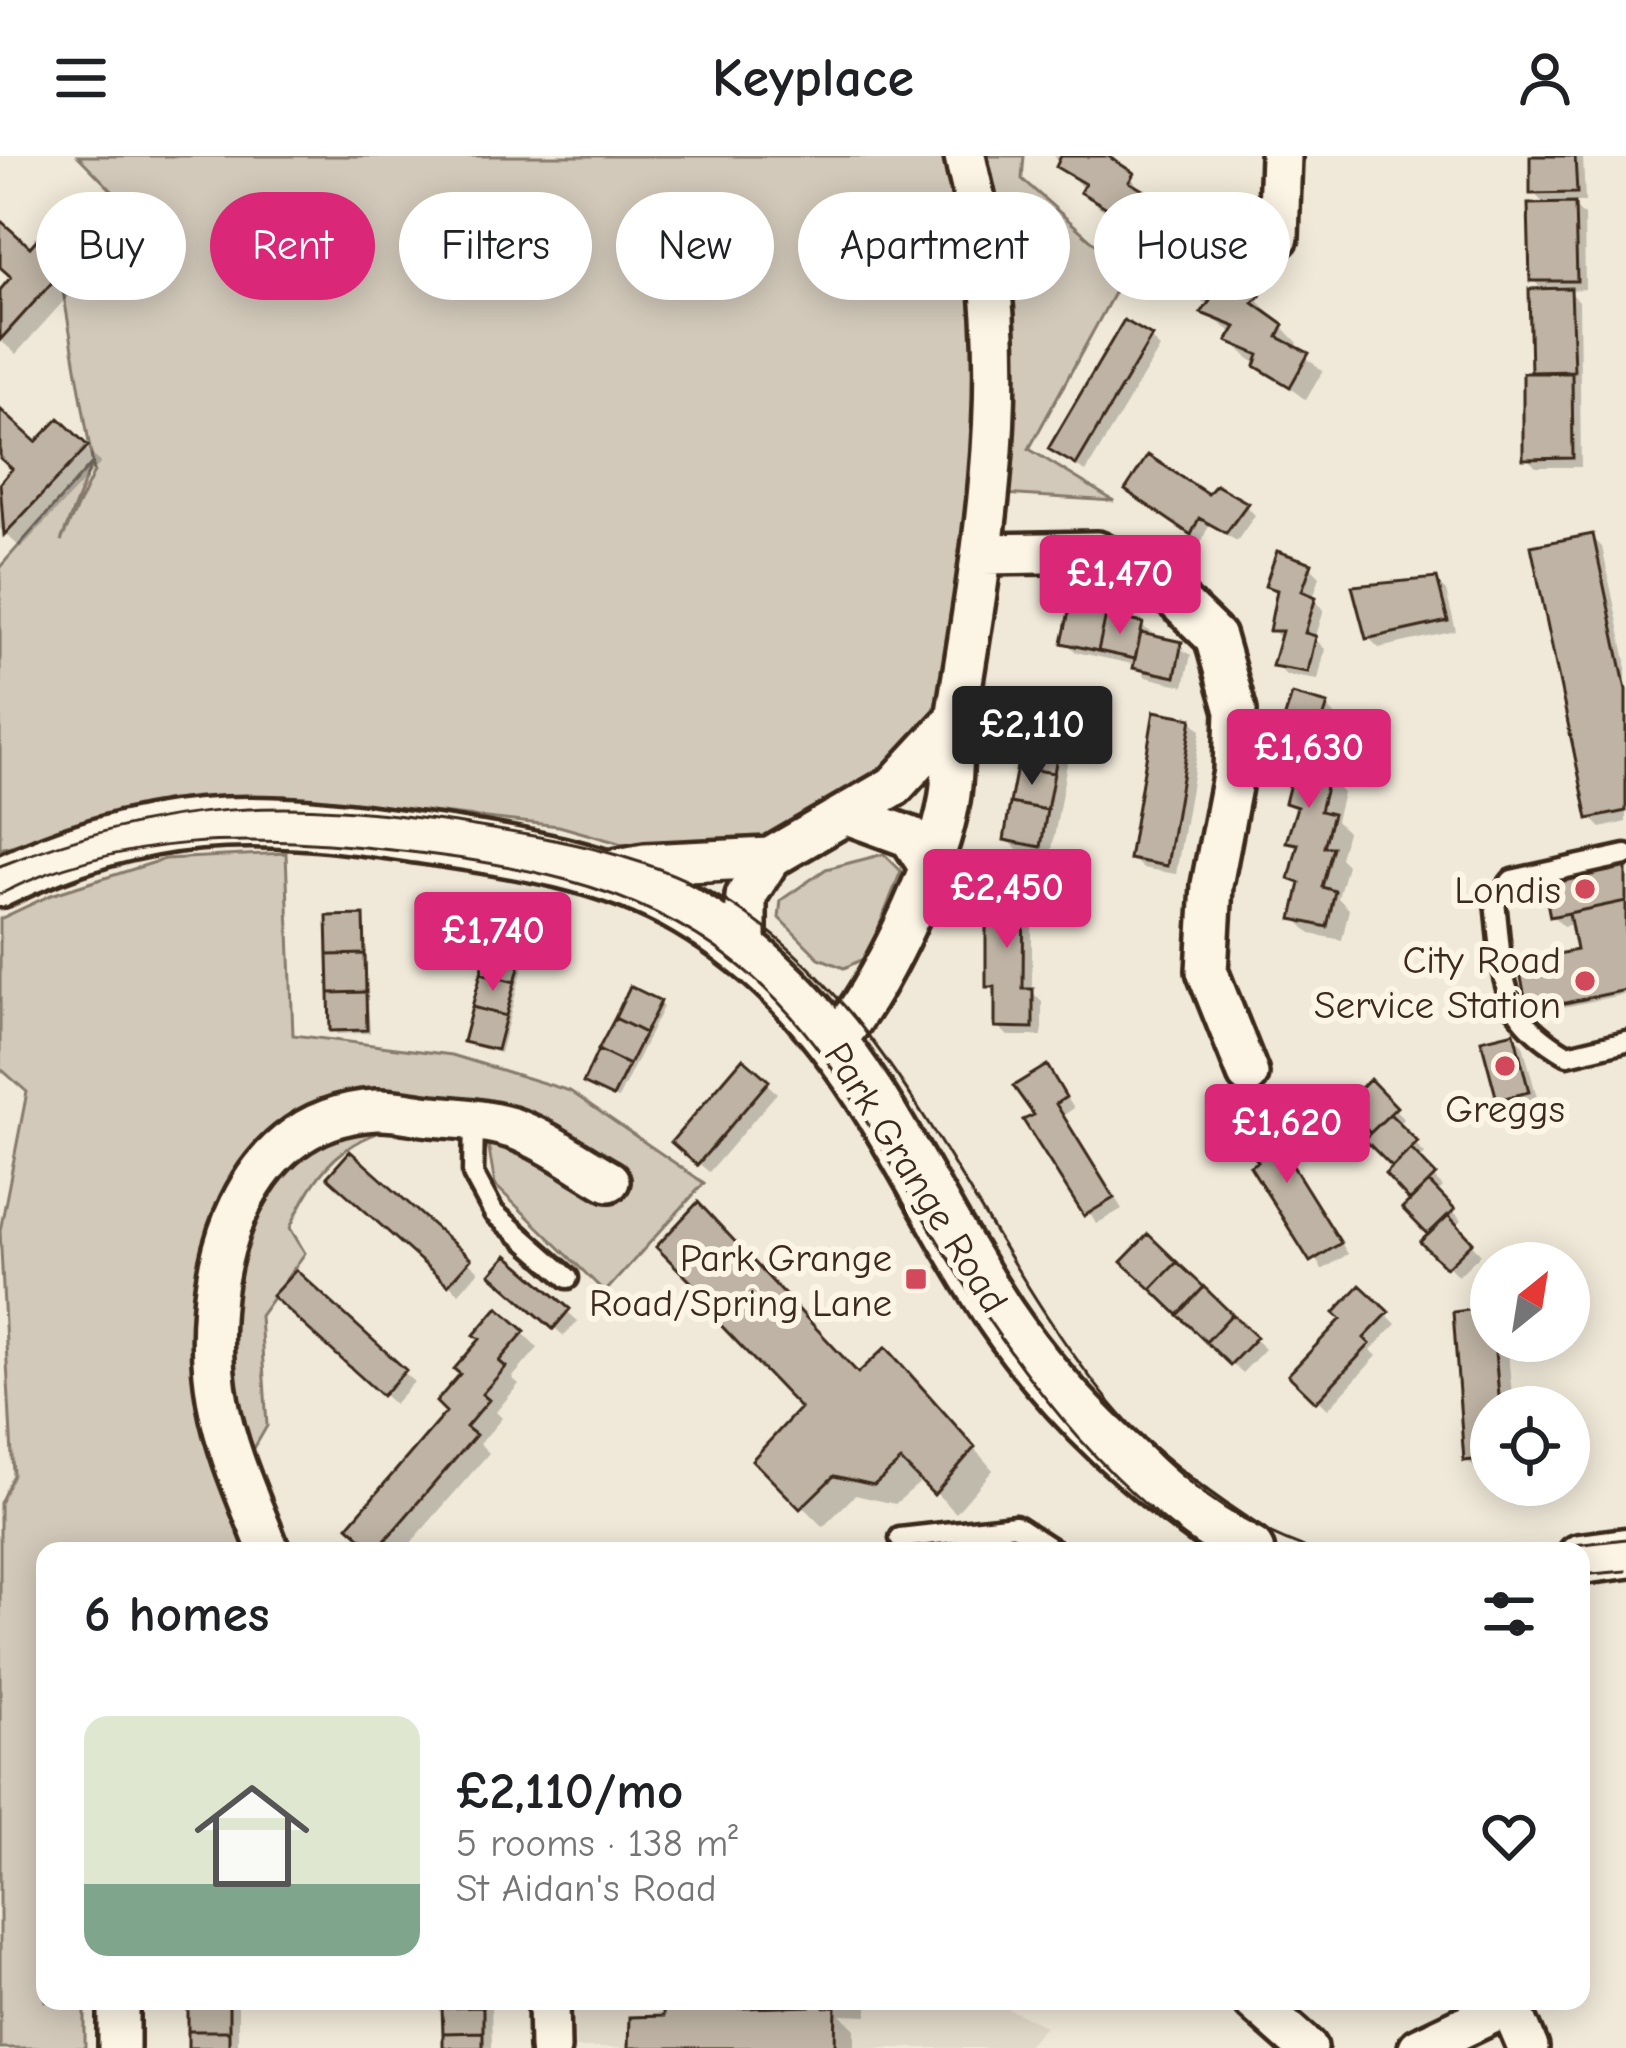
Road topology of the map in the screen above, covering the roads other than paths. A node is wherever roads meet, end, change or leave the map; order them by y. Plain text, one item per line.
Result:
1 (964, 156) edge
2 (1281, 156) edge
3 (1280, 192) edge
4 (982, 554) junction
5 (956, 719) junction
6 (850, 814) junction
7 (1626, 855) edge
8 (770, 857) junction
9 (928, 866) junction
10 (597, 873) junction
11 (0, 882) edge
12 (746, 955) junction
13 (836, 1040) junction
14 (1626, 1041) edge
15 (1248, 1073) dead end
16 (474, 1120) junction
17 (609, 1181) dead end
18 (568, 1278) dead end
19 (900, 1538) dead end
20 (265, 1542) edge
21 (1041, 1542) edge
22 (1219, 1542) edge
23 (1626, 1553) edge
24 (1590, 1558) edge
25 (119, 2010) edge
26 (549, 2010) edge
27 (1264, 2010) edge
28 (1495, 2010) edge
29 (1512, 2010) edge
30 (119, 2048) edge
31 (550, 2048) edge
32 (1306, 2048) edge
33 (1419, 2048) edge
34 (1528, 2048) edge

1 - 4 street
2 - 3 street
4 - 5 street
4 - 15 street
5 - 6 street
5 - 9 street
6 - 8 street
6 - 9 street
7 - 14 lane
8 - 10 street
8 - 12 street
9 - 13 street
10 - 11 street, Park Grange Road
10 - 12 street, Park Grange Road
12 - 13 street, Park Grange Road
13 - 22 street, Park Grange Road
16 - 17 street
16 - 18 lane
16 - 20 street
19 - 21 lane
23 - 24 street
25 - 30 street
26 - 31 street
27 - 32 street
28 - 33 street
29 - 34 street

